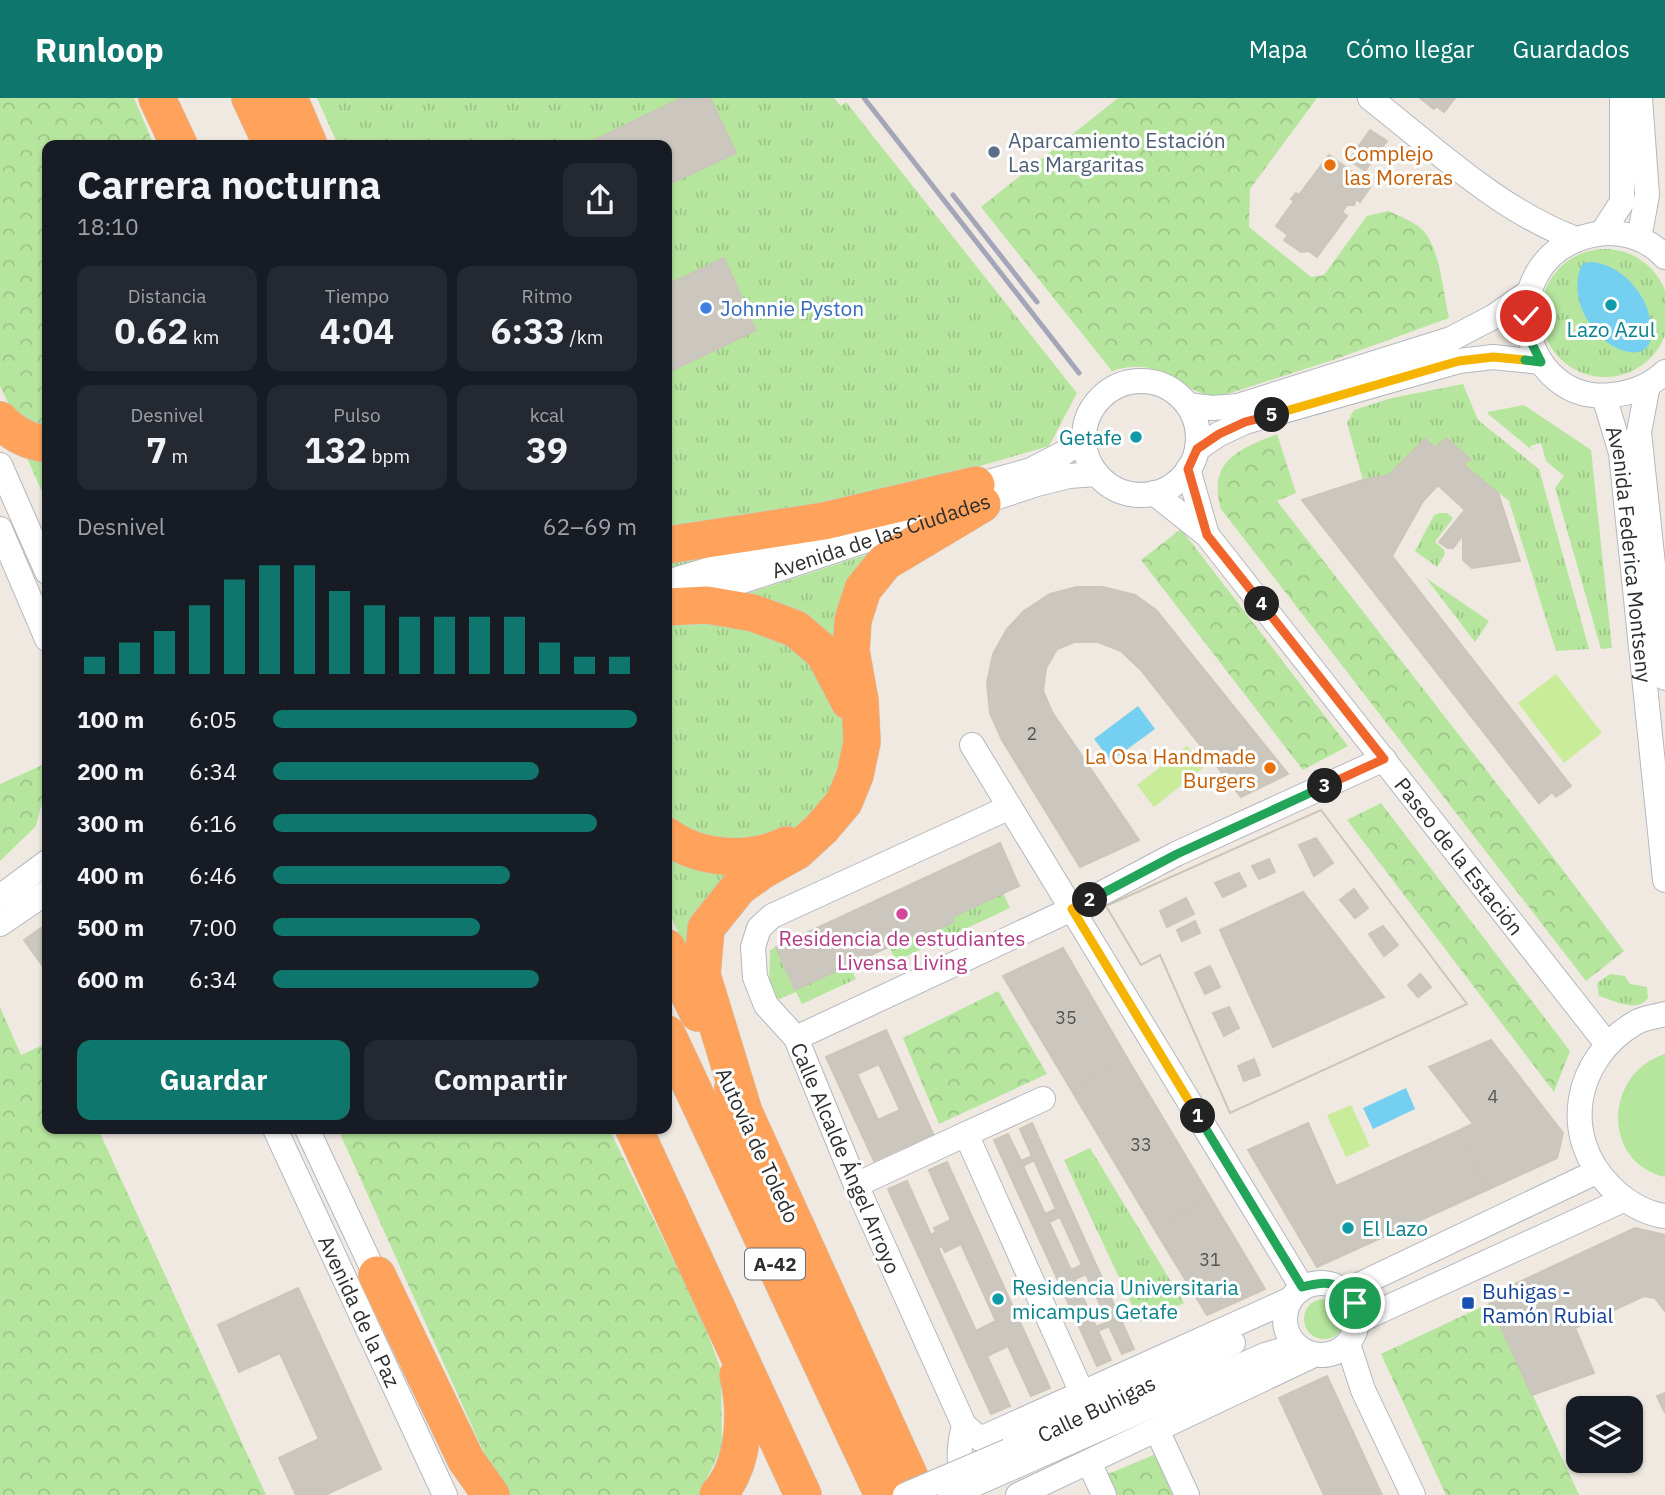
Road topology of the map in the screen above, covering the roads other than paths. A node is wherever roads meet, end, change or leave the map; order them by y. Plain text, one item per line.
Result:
1 (146, 98) edge
2 (157, 98) edge
3 (250, 98) edge
4 (289, 98) edge
5 (1370, 98) edge
6 (1624, 100) edge
7 (161, 140) edge
8 (177, 140) edge
9 (270, 140) edge
10 (307, 140) edge
11 (1513, 209) junction
12 (1602, 233) junction
13 (1576, 239) junction
14 (1639, 239) junction
15 (1665, 257) edge
16 (1540, 269) junction
17 (1529, 292) junction
18 (1541, 362) junction
19 (1656, 379) edge
20 (1604, 396) junction
21 (1188, 405) junction
22 (0, 420) edge
23 (1084, 438) junction
24 (42, 443) edge
25 (1193, 459) junction
26 (0, 465) edge
27 (1097, 474) junction
28 (1154, 493) junction
29 (979, 494) junction
30 (1207, 535) junction
31 (3, 543) edge
32 (672, 544) edge
33 (42, 561) edge
34 (672, 580) edge
35 (672, 605) edge
36 (672, 607) edge
37 (42, 628) edge
38 (1665, 678) edge
39 (862, 742) junction
40 (972, 745) dead end
41 (1384, 759) junction
42 (1010, 807) junction
43 (822, 828) junction
44 (672, 840) edge
45 (42, 866) edge
46 (1665, 880) edge
47 (42, 895) edge
48 (0, 897) edge
49 (1072, 909) junction
50 (0, 924) edge
51 (672, 959) edge
52 (1665, 1014) edge
53 (796, 1038) junction
54 (1607, 1044) junction
55 (672, 1045) edge
56 (1043, 1099) dead end
57 (743, 1109) junction
58 (277, 1134) edge
59 (309, 1134) edge
60 (636, 1134) edge
61 (966, 1134) junction
62 (1596, 1172) junction
63 (856, 1185) junction
64 (1623, 1200) junction
65 (1665, 1216) edge
66 (377, 1275) junction
67 (1346, 1292) junction
68 (1291, 1302) junction
69 (722, 1320) junction
70 (1358, 1321) junction
71 (1322, 1350) junction
72 (1082, 1393) junction
73 (964, 1425) junction
74 (1157, 1430) junction
75 (1012, 1459) junction
76 (1088, 1462) junction
77 (445, 1495) edge
78 (472, 1495) edge
79 (491, 1495) edge
80 (718, 1495) edge
81 (803, 1495) edge
82 (883, 1495) edge
83 (905, 1495) edge
84 (918, 1495) edge
85 (950, 1495) edge
86 (973, 1495) edge
87 (1018, 1495) edge
88 (1104, 1495) edge
89 (1187, 1495) edge
90 (1413, 1495) edge

1 - 7 highway
2 - 8 highway
3 - 9 highway
4 - 10 highway
5 - 11 street
6 - 12 street
6 - 14 street
11 - 13 street
11 - 16 street
12 - 13 street
12 - 14 street
13 - 16 street
14 - 15 street
16 - 17 street
17 - 18 street
17 - 21 street
18 - 20 street
18 - 25 street
19 - 20 street
19 - 38 street, Avenida Federica Montseny
20 - 46 street, Avenida Federica Montseny
21 - 23 street
21 - 25 street
22 - 24 highway
23 - 27 street
23 - 29 street, Avenida de las Ciudades
25 - 28 street
25 - 30 street, Paseo de la Estación
26 - 33 street
27 - 28 street
27 - 29 street, Avenida de las Ciudades
28 - 30 street, Paseo de la Estación
29 - 32 highway
29 - 34 street, Avenida de las Ciudades
29 - 35 street, Avenida de las Ciudades
29 - 39 highway
30 - 41 street, Paseo de la Estación
31 - 37 street
36 - 39 highway
39 - 43 highway
40 - 42 street
41 - 49 street
41 - 54 street, Paseo de la Estación
42 - 49 street
42 - 53 street, Calle Alcalde Ángel Arroyo
43 - 44 highway
43 - 57 highway
45 - 48 street
47 - 50 street
49 - 53 street
49 - 68 street
51 - 57 highway, Autovía de Toledo / A-42
52 - 54 street
53 - 63 street, Calle Alcalde Ángel Arroyo
54 - 62 street
55 - 82 highway, Autovía de Toledo / A-42
56 - 61 street
57 - 84 highway, Autovía de Toledo / A-42
58 - 77 street, Avenida de la Paz
59 - 66 street, Avenida de la Paz
60 - 69 highway
61 - 63 street
61 - 72 street
62 - 64 street
62 - 67 street
63 - 73 street, Calle Alcalde Ángel Arroyo
64 - 65 street
64 - 70 street
66 - 78 street, Avenida de la Paz
66 - 79 highway
67 - 68 street
67 - 70 street
68 - 71 street
68 - 72 street
68 - 75 street, Calle Buhigas
69 - 80 highway
69 - 81 highway
70 - 71 street
71 - 74 street
71 - 75 street, Calle Buhigas
71 - 90 street
72 - 73 street
73 - 86 street
74 - 76 street
74 - 89 street
75 - 83 street, Calle Buhigas, bridge
75 - 85 street, Calle Buhigas, bridge
76 - 87 street
76 - 88 street

